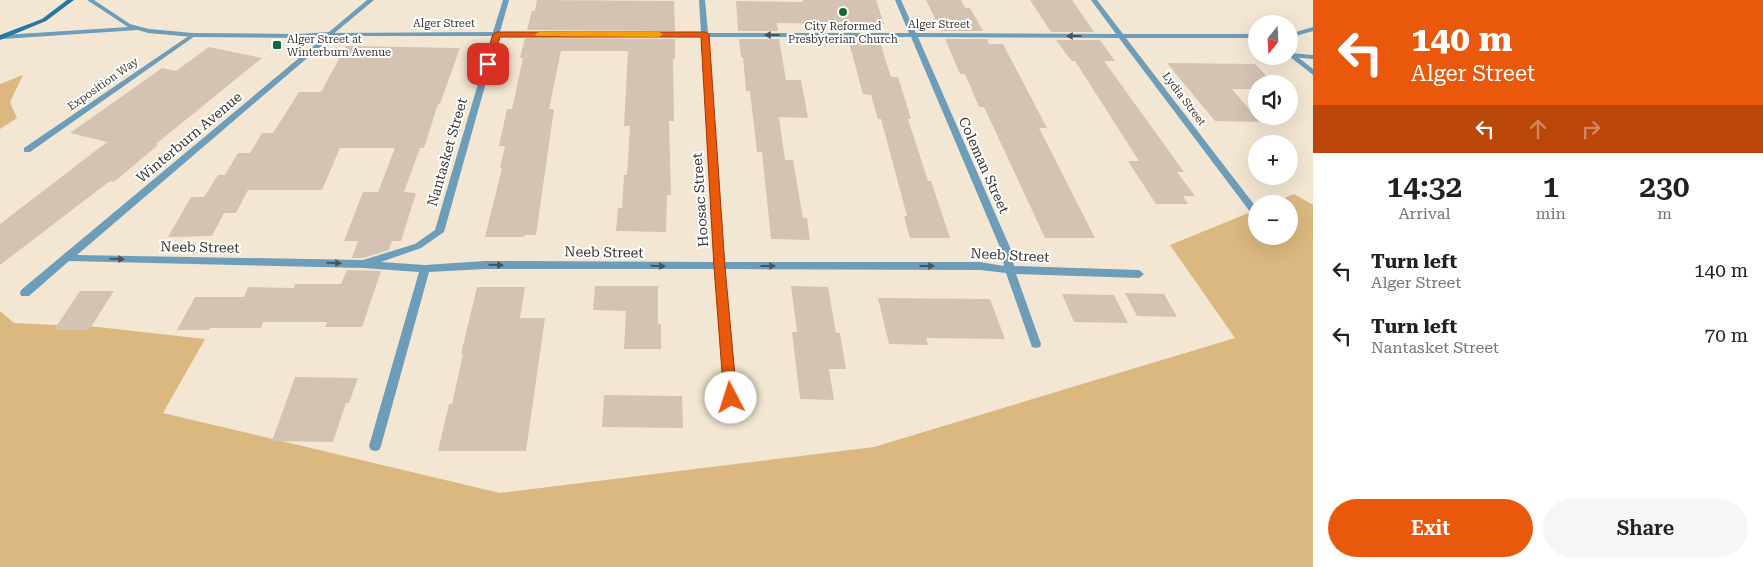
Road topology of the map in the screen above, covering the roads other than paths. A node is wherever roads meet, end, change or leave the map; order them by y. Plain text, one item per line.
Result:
1 (71, 0) edge
2 (90, 0) edge
3 (371, 0) edge
4 (506, 0) edge
5 (702, 0) edge
6 (898, 0) edge
7 (1094, 0) edge
8 (136, 29) junction
9 (1313, 30) edge
10 (331, 34) junction
11 (497, 34) junction
12 (705, 34) junction
13 (1298, 34) edge
14 (193, 36) junction
15 (913, 36) junction
16 (1123, 36) junction
17 (1248, 36) edge
18 (2, 38) edge
19 (1298, 55) edge
20 (1313, 57) edge
21 (1298, 60) edge
22 (1313, 73) edge
23 (27, 150) dead end
24 (1248, 204) edge
25 (69, 258) junction
26 (363, 264) junction
27 (719, 267) junction
28 (425, 269) junction
29 (1010, 270) junction
30 (1139, 274) dead end
31 (25, 293) dead end
32 (1036, 344) dead end
33 (731, 398) dead end
34 (375, 446) dead end

1 - 18 main road
2 - 8 street, Alger Street
3 - 10 street, Winterburn Avenue
4 - 11 street, Nantasket Street
5 - 12 street, Hoosac Street
6 - 15 street, Coleman Street
7 - 16 street, Lydia Street
8 - 14 street, Alger Street
8 - 18 street
9 - 13 street
10 - 11 street, Alger Street
10 - 14 street, Alger Street
10 - 25 street, Winterburn Avenue
11 - 12 street, Alger Street
11 - 26 street, Nantasket Street
15 -> 12 street, Alger Street
12 - 27 street, Hoosac Street
14 - 23 street, Exposition Way
16 -> 15 street, Alger Street
15 - 29 street, Coleman Street
16 - 17 street, Alger Street
16 - 24 street, Lydia Street
19 - 20 street
21 - 22 street
25 -> 26 street, Neeb Street
25 - 31 street, Winterburn Avenue
26 - 28 street, Neeb Street
28 -> 27 street, Neeb Street
27 -> 29 street, Neeb Street
27 - 33 street, Hoosac Street
28 - 34 street
29 - 30 street, Neeb Street
29 - 32 street, Coleman Street

